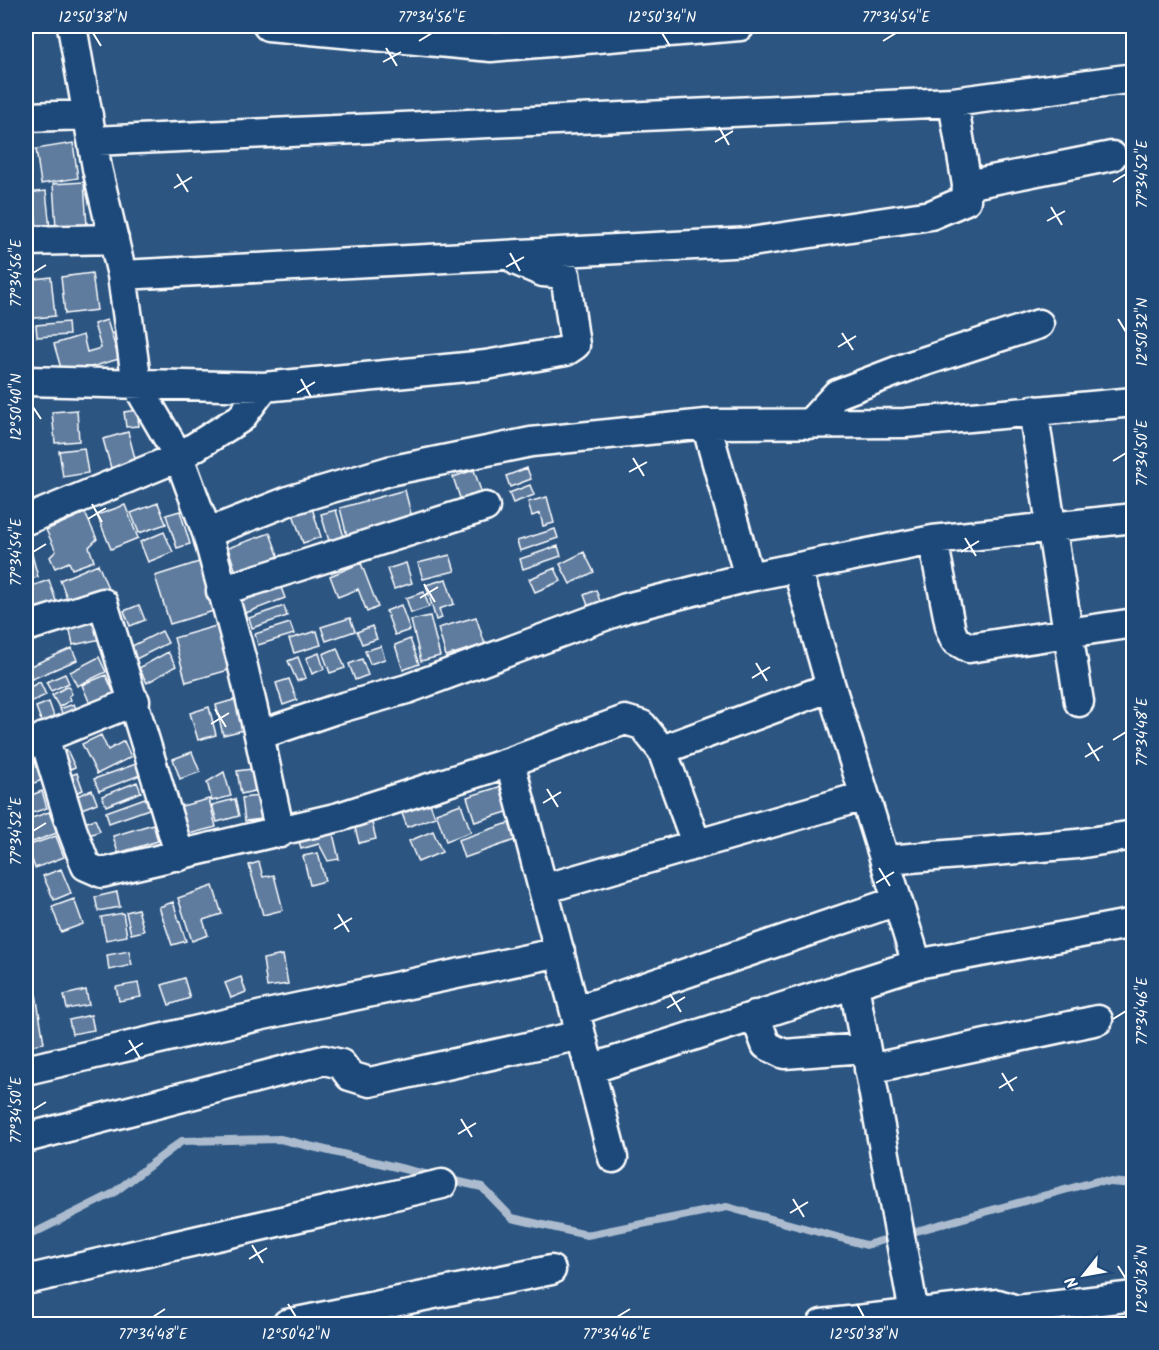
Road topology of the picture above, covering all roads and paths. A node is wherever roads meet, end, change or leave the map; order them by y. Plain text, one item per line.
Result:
1 (72, 26) edge
2 (268, 26) edge
3 (740, 26) edge
4 (1134, 78) edge
5 (953, 102) junction
6 (26, 117) edge
7 (90, 128) junction
8 (1112, 156) dead end
9 (967, 185) junction
10 (114, 239) junction
11 (26, 241) edge
12 (511, 254) junction
13 (122, 274) junction
14 (1039, 324) dead end
15 (26, 381) edge
16 (137, 385) junction
17 (264, 387) junction
18 (1134, 402) edge
19 (1033, 410) junction
20 (706, 424) junction
21 (809, 424) junction
22 (179, 457) junction
23 (485, 507) dead end
24 (1134, 518) edge
25 (26, 520) edge
26 (1050, 527) junction
27 (207, 533) junction
28 (933, 540) junction
29 (797, 567) junction
30 (749, 577) junction
31 (221, 591) junction
32 (1134, 622) edge
33 (26, 627) edge
34 (1066, 633) junction
35 (831, 687) junction
36 (135, 700) junction
37 (1079, 702) dead end
38 (259, 735) junction
39 (35, 741) edge
40 (662, 750) junction
41 (510, 762) junction
42 (864, 796) junction
43 (280, 833) junction
44 (1134, 836) edge
45 (696, 843) junction
46 (180, 856) junction
47 (886, 860) junction
48 (543, 889) junction
49 (897, 901) junction
50 (1134, 922) edge
51 (560, 952) junction
52 (917, 964) junction
53 (854, 985) junction
54 (755, 1015) junction
55 (1098, 1020) dead end
56 (578, 1023) junction
57 (867, 1058) junction
58 (590, 1069) junction
59 (26, 1070) edge
60 (26, 1138) edge
61 (613, 1158) dead end
62 (442, 1184) dead end
63 (551, 1270) dead end
64 (26, 1280) edge
65 (1134, 1296) edge
66 (914, 1313) junction
67 (1022, 1317) edge
68 (286, 1324) edge
69 (822, 1324) edge

1 - 7 street
2 - 3 street
4 - 5 street
5 - 7 street
5 - 9 street
6 - 7 street
7 - 10 street
8 - 9 street
9 - 12 street
10 - 11 street
10 - 13 street
12 - 13 street
12 - 17 street
13 - 16 street
14 - 21 street
15 - 16 street
16 - 17 street
16 - 22 street
17 - 22 street
18 - 19 street
19 - 21 street
19 - 26 street
20 - 21 street
20 - 27 street
20 - 30 street
22 - 25 street
22 - 27 street
23 - 31 street
24 - 26 street
26 - 28 street
26 - 34 street
27 - 31 street
28 - 29 street
28 - 34 street
29 - 30 street
29 - 35 street
30 - 38 street
31 - 38 street
32 - 34 street
33 - 36 street
34 - 37 street
35 - 40 street
35 - 42 street
36 - 39 street
36 - 46 street
38 - 43 street
39 - 46 street
40 - 41 street
40 - 45 street
41 - 43 street
41 - 48 street
42 - 45 street
42 - 47 street
43 - 46 street
44 - 47 street
45 - 48 street
47 - 49 street
48 - 51 street
49 - 52 street
49 - 56 street
50 - 52 street
51 - 56 street
51 - 59 street
52 - 53 street
53 - 54 street
53 - 57 street
54 - 57 street
54 - 58 street
55 - 57 street
56 - 58 street
56 - 60 street
57 - 66 street
58 - 61 street
62 - 64 street
63 - 68 street
65 - 67 street
66 - 67 street
66 - 69 street

